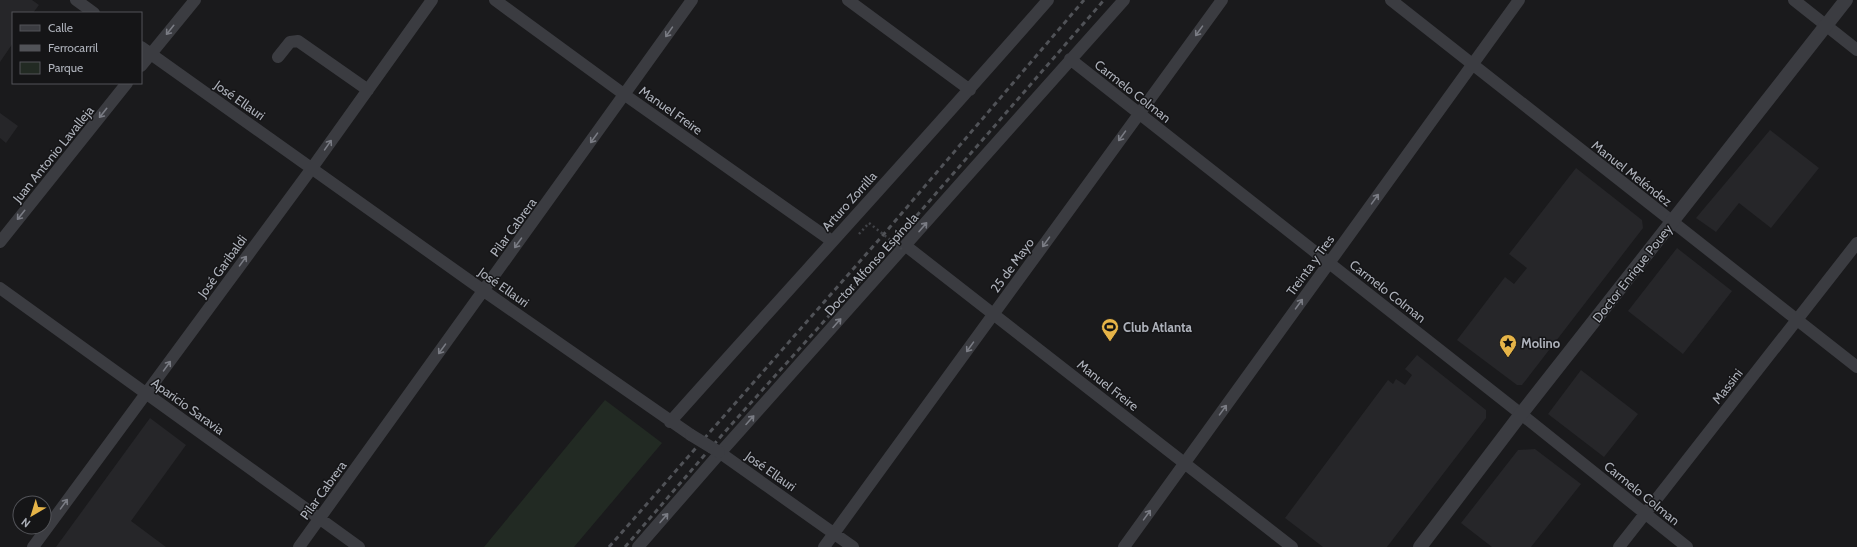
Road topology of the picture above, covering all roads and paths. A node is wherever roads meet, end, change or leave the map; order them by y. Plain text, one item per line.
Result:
1 (76, 0) edge
2 (195, 0) edge
3 (432, 0) edge
4 (495, 0) edge
5 (692, 0) edge
6 (848, 0) edge
7 (1048, 0) edge
8 (1124, 0) edge
9 (1222, 0) edge
10 (1391, 0) edge
11 (1520, 0) edge
12 (1794, 0) edge
13 (1846, 0) edge
14 (93, 12) edge
15 (1826, 25) junction
16 (146, 50) edge
17 (1857, 50) edge
18 (278, 57) dead end
19 (1070, 59) junction
20 (142, 63) edge
21 (1473, 65) junction
22 (126, 84) edge
23 (368, 90) junction
24 (970, 90) junction
25 (625, 94) junction
26 (1139, 113) junction
27 (312, 168) junction
28 (1673, 222) junction
29 (869, 223) dead end
30 (832, 241) junction
31 (0, 242) edge
32 (1857, 243) edge
33 (904, 248) junction
34 (1329, 263) junction
35 (0, 288) edge
36 (484, 291) junction
37 (993, 314) junction
38 (1797, 318) junction
39 (1857, 366) edge
40 (147, 393) junction
41 (1521, 414) junction
42 (670, 422) junction
43 (720, 452) junction
44 (1185, 463) junction
45 (1646, 514) junction
46 (320, 519) junction
47 (834, 533) junction
48 (33, 547) edge
49 (299, 547) edge
50 (359, 547) edge
51 (638, 547) edge
52 (824, 547) edge
53 (853, 547) edge
54 (1124, 547) edge
55 (1292, 547) edge
56 (1420, 547) edge
57 (1619, 547) edge
58 (1687, 547) edge

1 - 14 street
2 -> 16 street
3 - 23 street, José Garibaldi
4 - 25 street, Manuel Freire
5 -> 25 street, Pilar Cabrera
6 - 24 street
7 - 24 street, Arturo Zorrilla
8 - 19 street, Doctor Alfonso Espínola
9 -> 26 street, 25 de Mayo
10 - 21 street, Manuel Meléndez
11 - 21 street, Treinta y Tres
12 - 15 street
13 - 15 street, Doctor Enrique Pouey
15 - 17 street
15 - 28 street, Doctor Enrique Pouey
16 - 20 street
16 - 27 street, José Ellauri
18 - 23 street
19 - 26 street, Carmelo Colman
33 -> 19 street, Doctor Alfonso Espínola
21 - 28 street, Manuel Meléndez
34 -> 21 street, Treinta y Tres
22 -> 31 street, Juan Antonio Lavalleja
27 -> 23 street, José Garibaldi
24 - 30 street, Arturo Zorrilla
25 - 30 street, Manuel Freire
25 -> 36 street, Pilar Cabrera
26 - 34 street, Carmelo Colman
26 -> 37 street, 25 de Mayo
27 - 36 street, José Ellauri
40 -> 27 street, José Garibaldi
28 - 38 street, Manuel Meléndez
28 - 41 street, Doctor Enrique Pouey
29 - 33 path, bridge
30 - 42 street, Arturo Zorrilla
32 - 38 street, Massini
33 - 37 street, Manuel Freire
43 -> 33 street, Doctor Alfonso Espínola
34 - 41 street, Carmelo Colman
44 -> 34 street, Treinta y Tres
35 - 40 street, Aparicio Saravia
36 - 42 street, José Ellauri
36 -> 46 street, Pilar Cabrera
37 - 44 street, Manuel Freire
37 -> 47 street, 25 de Mayo
38 - 39 street, Manuel Meléndez
38 - 45 street, Massini
40 - 46 street, Aparicio Saravia
48 -> 40 street, José Garibaldi
41 - 45 street, Carmelo Colman
41 - 56 street, Doctor Enrique Pouey
42 - 43 street, José Ellauri, bridge
43 - 47 street, José Ellauri
51 -> 43 street, Doctor Alfonso Espínola
54 -> 44 street, Treinta y Tres
44 - 55 street, Manuel Freire
45 - 57 street, Massini
45 - 58 street, Carmelo Colman
46 - 49 street, Pilar Cabrera
46 - 50 street, Aparicio Saravia
47 - 52 street, 25 de Mayo
47 - 53 street, José Ellauri

